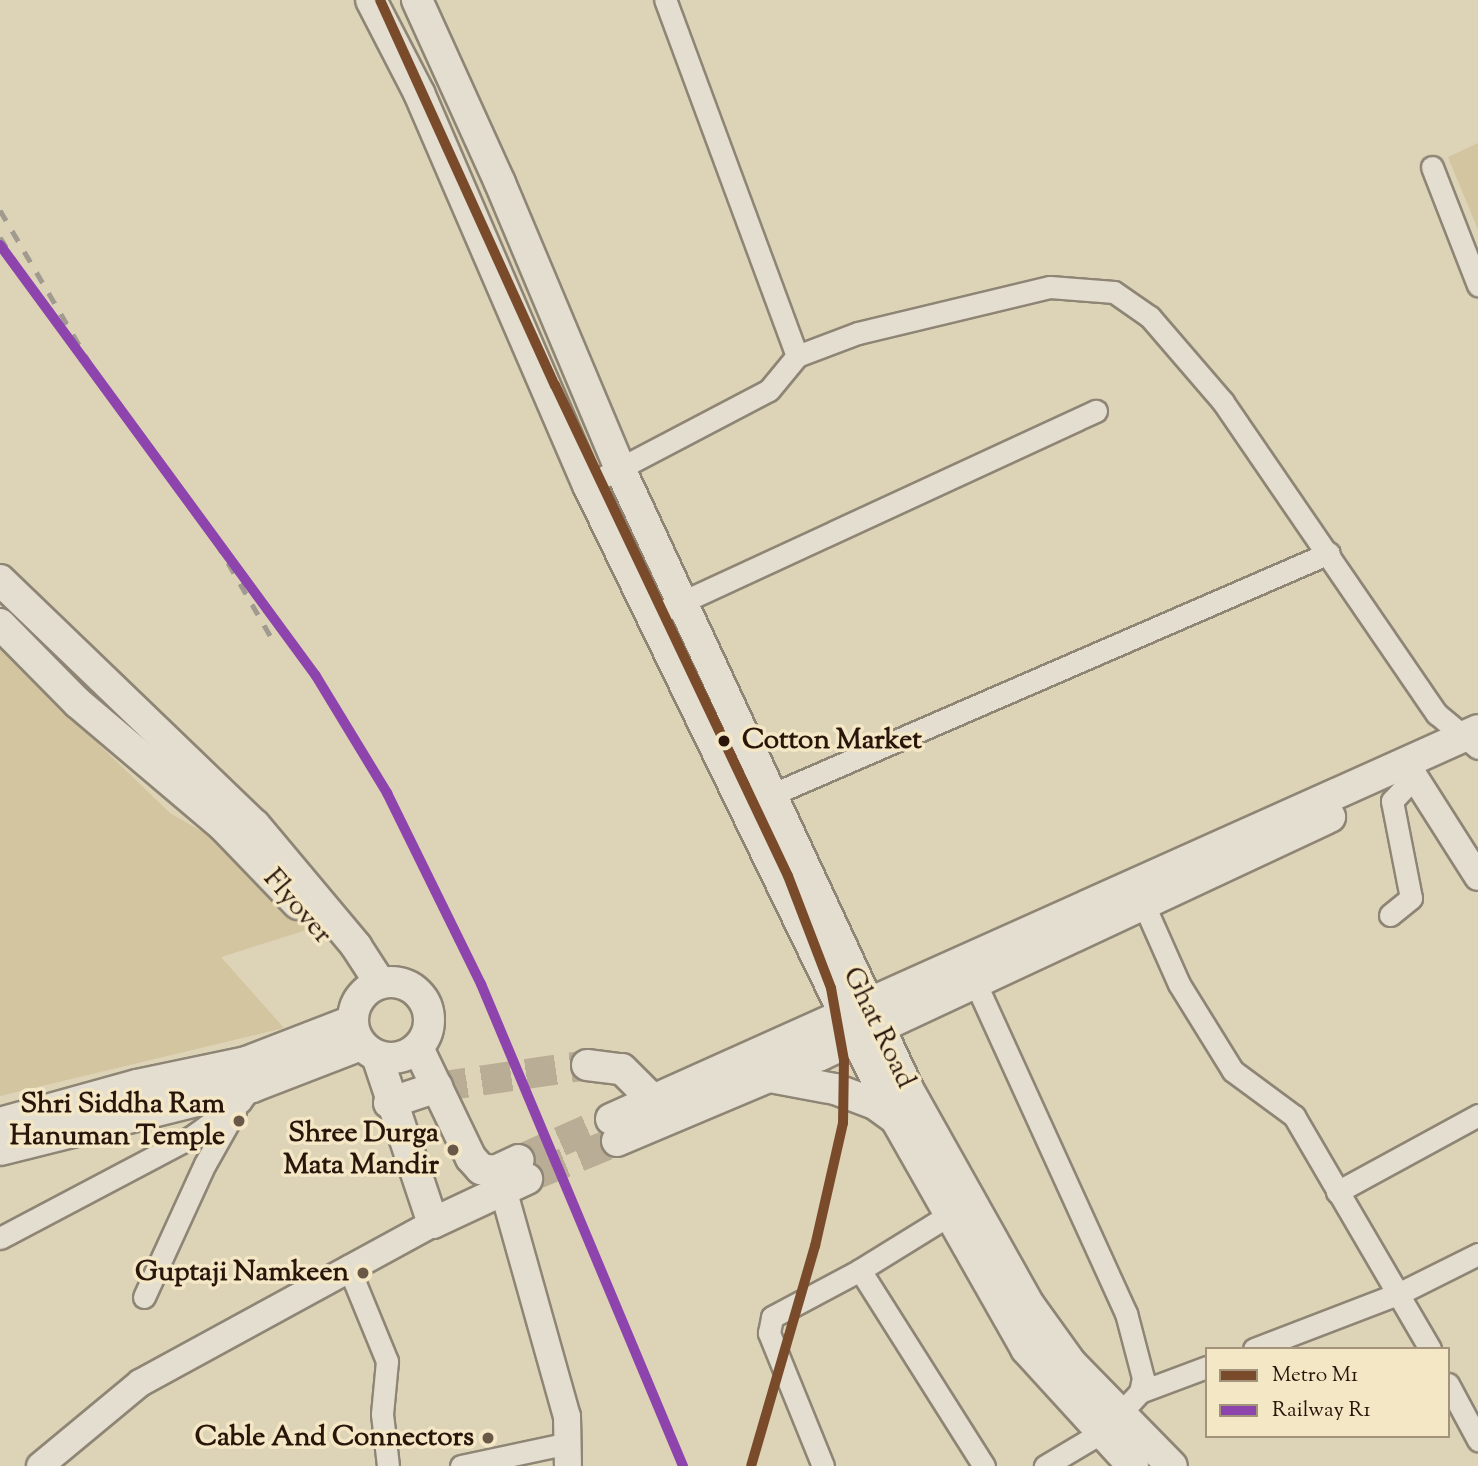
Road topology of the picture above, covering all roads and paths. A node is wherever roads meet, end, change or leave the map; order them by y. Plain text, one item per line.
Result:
1 (371, 0) edge
2 (418, 0) edge
3 (666, 0) edge
4 (468, 111) junction
5 (431, 127) junction
6 (1433, 167) dead end
7 (1478, 285) edge
8 (797, 356) junction
9 (1096, 411) dead end
10 (620, 469) junction
11 (588, 485) junction
12 (1329, 553) junction
13 (0, 580) edge
14 (682, 602) junction
15 (652, 616) junction
16 (0, 624) edge
17 (716, 671) junction
18 (685, 684) junction
19 (1475, 742) edge
20 (753, 755) junction
21 (1410, 769) junction
22 (727, 770) junction
23 (771, 795) junction
24 (1478, 877) edge
25 (1144, 905) junction
26 (1390, 915) dead end
27 (1077, 924) junction
28 (975, 982) junction
29 (366, 985) junction
30 (859, 1020) junction
31 (363, 1041) junction
32 (418, 1048) junction
33 (587, 1065) tunnel mouth
34 (770, 1077) junction
35 (246, 1084) junction
36 (437, 1087) junction
37 (653, 1100) junction
38 (389, 1103) junction
39 (1478, 1115) edge
40 (895, 1118) junction
41 (0, 1123) edge
42 (0, 1150) edge
43 (511, 1175) junction
44 (1338, 1192) junction
45 (949, 1215) junction
46 (433, 1223) junction
47 (0, 1238) edge
48 (1478, 1254) edge
49 (348, 1266) junction
50 (860, 1269) junction
51 (1400, 1293) junction
52 (144, 1297) dead end
53 (1259, 1347) edge
54 (1429, 1347) edge
55 (1205, 1368) edge
56 (1450, 1388) edge
57 (1121, 1412) junction
58 (1478, 1440) edge
59 (568, 1454) edge
60 (40, 1466) edge
61 (388, 1466) edge
62 (461, 1466) edge
63 (824, 1466) edge
64 (985, 1466) edge
65 (1045, 1466) edge
66 (1133, 1466) edge
67 (1172, 1466) edge

1 - 5 main road, Ghat Road
2 - 4 main road, Ghat Road
3 - 8 street
4 - 5 main road
4 - 10 main road, Ghat Road
5 - 11 main road, Ghat Road
6 - 7 street
8 - 10 street
8 - 12 street
9 - 14 street
10 - 11 street
10 - 14 main road, Ghat Road
11 - 15 main road, Ghat Road
12 - 19 street
12 - 23 street
13 - 29 main road
14 - 15 street
14 - 17 main road, Ghat Road
15 - 18 main road, Ghat Road
16 - 29 main road, Flyover
17 - 18 main road
17 - 20 main road, Ghat Road
18 - 22 main road, Ghat Road
19 - 21 main road
20 - 22 main road
20 - 23 main road, Ghat Road
21 - 24 street
21 - 25 main road
21 - 26 street
21 - 27 main road
22 - 30 main road, Ghat Road
23 - 30 main road, Ghat Road
25 - 27 main road
25 - 44 street
27 - 28 main road
27 - 30 main road
28 - 30 main road
28 - 57 street
29 - 31 main road
29 - 32 main road
30 - 34 main road
30 - 37 main road
30 - 40 main road, Ghat Road
30 - 57 main road, Ghat Road
31 - 32 main road
31 - 35 main road
31 - 38 main road
32 - 36 main road
33 - 37 main road
34 - 37 main road
34 - 40 main road
35 - 41 main road
35 - 42 main road
35 - 47 street
35 - 52 street
36 - 38 main road
36 - 43 main road
38 - 46 main road
39 - 44 street
40 - 45 main road, Ghat Road
43 - 46 main road
43 - 59 street
44 - 51 street
45 - 50 street
45 - 57 main road, Ghat Road
46 - 49 street
48 - 51 street
49 - 60 street
49 - 61 street
50 - 63 street
50 - 64 street
51 - 53 street
51 - 54 street
55 - 57 street
56 - 58 street
57 - 65 street
57 - 66 main road, Ghat Road
57 - 67 main road, Ghat Road
59 - 62 street

